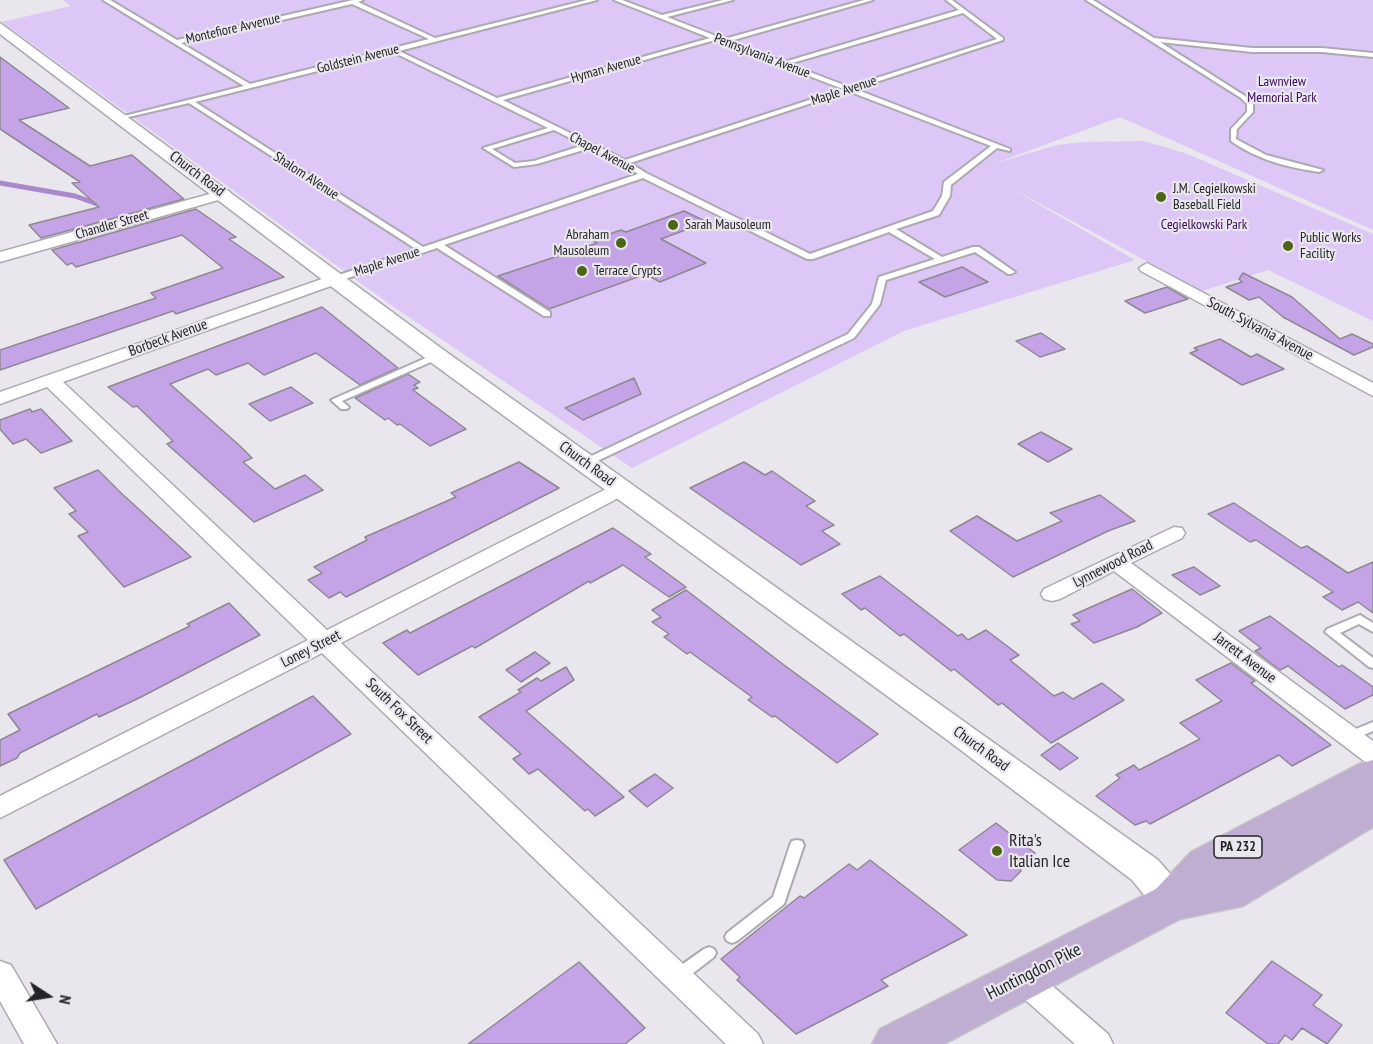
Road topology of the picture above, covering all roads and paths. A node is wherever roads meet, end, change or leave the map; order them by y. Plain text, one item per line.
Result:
1 (106, 0) edge
2 (594, 0) edge
3 (617, 0) edge
4 (730, 0) edge
5 (870, 0) edge
6 (949, 0) edge
7 (1089, 0) edge
8 (357, 1) edge
9 (963, 11) junction
10 (662, 17) junction
11 (0, 27) edge
12 (715, 38) junction
13 (1152, 39) junction
14 (435, 40) junction
15 (723, 41) junction
16 (177, 42) junction
17 (393, 50) junction
18 (1373, 55) edge
19 (783, 64) junction
20 (249, 86) junction
21 (848, 89) junction
22 (497, 100) junction
23 (190, 101) junction
24 (122, 118) junction
25 (555, 128) junction
26 (591, 146) junction
27 (995, 146) junction
28 (1008, 150) dead end
29 (625, 162) junction
30 (1318, 170) dead end
31 (644, 175) junction
32 (224, 194) junction
33 (890, 229) junction
34 (438, 245) junction
35 (422, 250) junction
36 (0, 256) edge
37 (940, 259) junction
38 (1147, 268) dead end
39 (1011, 272) dead end
40 (336, 279) junction
41 (547, 314) dead end
42 (437, 356) junction
43 (50, 380) junction
44 (1373, 390) edge
45 (0, 398) edge
46 (345, 407) dead end
47 (585, 463) junction
48 (621, 489) junction
49 (1174, 533) dead end
50 (1116, 562) junction
51 (1052, 594) dead end
52 (1373, 628) edge
53 (326, 641) junction
54 (1373, 664) edge
55 (1373, 726) edge
56 (1350, 736) junction
57 (1373, 754) edge
58 (1373, 776) edge
59 (1373, 807) edge
60 (0, 808) edge
61 (797, 845) dead end
62 (1172, 902) junction
63 (732, 937) dead end
64 (710, 953) dead end
65 (0, 974) edge
66 (678, 977) junction
67 (1023, 979) junction
68 (41, 1044) edge
69 (747, 1044) edge
70 (897, 1044) edge
71 (1097, 1044) edge

1 - 16 lane
2 - 14 lane, Goldstein Avenue
3 - 10 lane, Pennsylvania Avenue
4 - 10 lane
5 - 15 lane
6 - 9 lane, Maple Avenue
7 - 13 lane
8 - 14 lane
8 - 16 lane, Montefiore Avvenue
9 - 19 lane
9 - 21 lane, Maple Avenue
10 - 12 lane, Pennsylvania Avenue
11 - 24 street, Church Road
12 - 15 lane, Pennsylvania Avenue
12 - 22 lane, Hyman Avenue
13 - 18 lane
13 - 30 lane
14 - 17 lane, Goldstein Avenue
15 - 19 lane, Pennsylvania Avenue
16 - 20 lane
17 - 20 lane, Goldstein Avenue
17 - 22 lane, Chapel Avenue
19 - 21 lane, Pennsylvania Avenue
20 - 23 lane, Goldstein Avenue
21 - 27 lane, Pennsylvania Avenue
21 - 29 lane, Maple Avenue
22 - 25 lane, Chapel Avenue
23 - 24 lane, Goldstein Avenue
23 - 35 lane, Shalom AVenue
24 - 32 street, Church Road
25 - 26 lane, Chapel Avenue
25 - 26 lane
26 - 29 lane, Chapel Avenue
27 - 28 lane, Pennsylvania Avenue
27 - 33 lane
29 - 31 lane, Chapel Avenue
31 - 33 lane, Chapel Avenue
31 - 34 lane, Maple Avenue
32 - 36 street, Chandler Street
32 - 40 street, Church Road
33 - 37 lane
34 - 35 lane, Maple Avenue
34 - 41 lane
35 - 40 lane, Maple Avenue
37 - 39 lane
37 - 47 lane
38 - 44 street, South Sylvania Avenue
40 - 42 street, Church Road
40 - 43 street, Borbeck Avenue
42 - 46 lane
42 - 47 street, Church Road
43 - 45 street, Borbeck Avenue
43 - 53 street, South Fox Street
47 - 48 street, Church Road
48 - 53 street, Loney Street
48 - 62 street, Church Road
49 - 50 street, Lynnewood Road
50 - 51 street, Lynnewood Road
50 - 56 street, Jarrett Avenue
52 - 54 lane
53 - 60 street, Loney Street
53 - 66 street, South Fox Street
55 - 56 lane
56 - 57 street, Jarrett Avenue
58 - 62 main road, Huntingdon Pike / PA 232
59 - 62 main road, Huntingdon Pike / PA 232
61 - 63 lane
62 - 67 main road, Huntingdon Pike / PA 232
64 - 66 lane
65 - 68 street
66 - 69 street, South Fox Street
67 - 70 main road, Huntingdon Pike / PA 232
67 - 71 street

